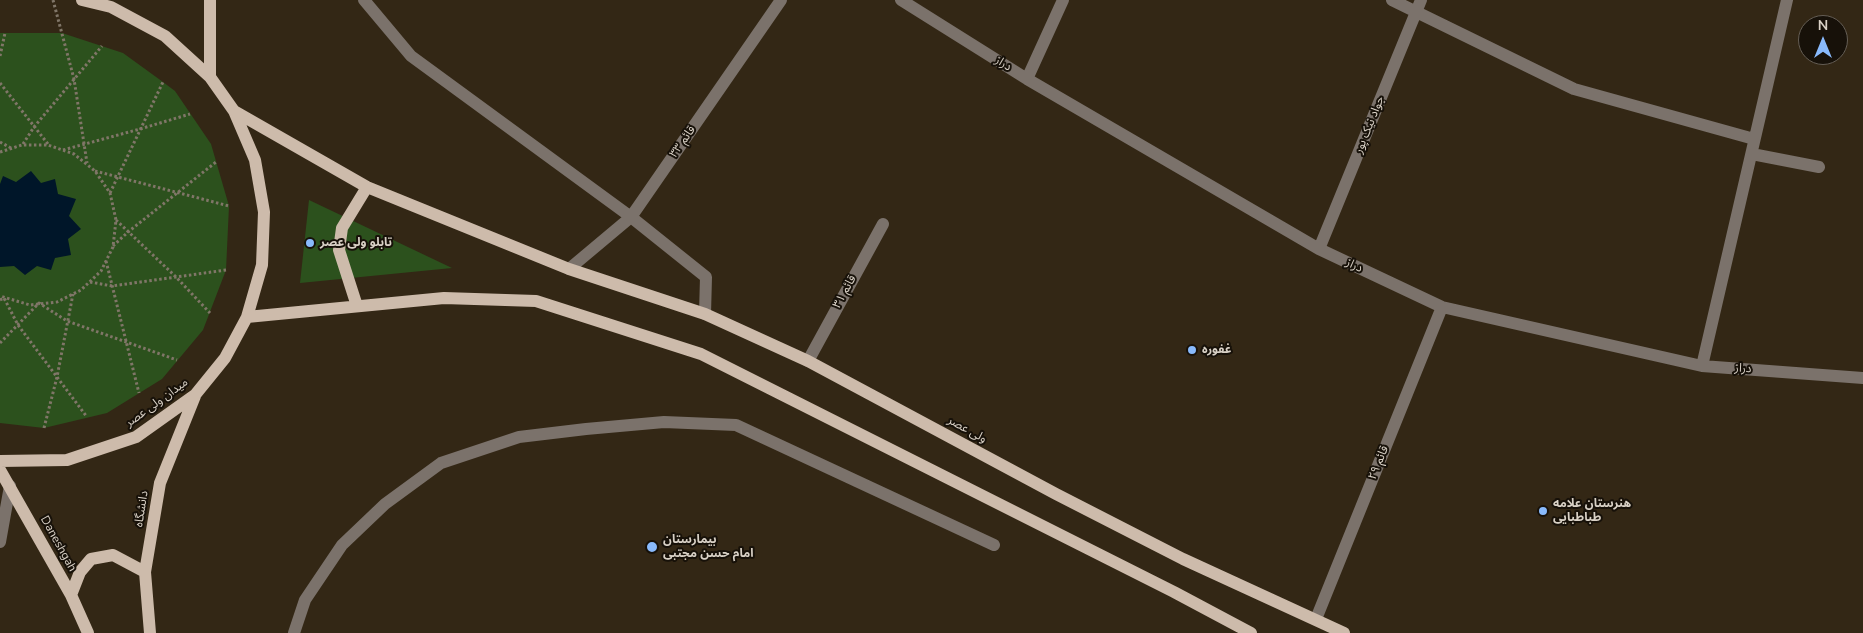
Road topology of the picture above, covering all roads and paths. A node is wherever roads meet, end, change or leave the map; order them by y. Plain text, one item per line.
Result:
1 (53, 0) edge
2 (82, 0) edge
3 (210, 0) edge
4 (364, 0) edge
5 (781, 0) edge
6 (901, 0) edge
7 (1063, 0) edge
8 (1392, 0) edge
9 (1787, 0) edge
10 (1418, 6) edge
11 (5, 34) dead end
12 (102, 46) dead end
13 (0, 56) edge
14 (210, 77) junction
15 (74, 79) junction
16 (1028, 79) junction
17 (0, 82) edge
18 (163, 82) dead end
19 (234, 111) junction
20 (190, 114) dead end
21 (34, 126) junction
22 (140, 129) junction
23 (1754, 140) junction
24 (0, 142) edge
25 (85, 144) junction
26 (22, 145) junction
27 (48, 145) junction
28 (11, 148) junction
29 (63, 150) junction
30 (0, 152) edge
31 (1752, 154) junction
32 (216, 162) dead end
33 (87, 164) junction
34 (1819, 167) dead end
35 (95, 171) junction
36 (118, 177) junction
37 (367, 187) junction
38 (178, 192) junction
39 (110, 193) junction
40 (229, 206) dead end
41 (631, 217) junction
42 (116, 220) junction
43 (883, 224) dead end
44 (128, 232) junction
45 (113, 247) junction
46 (1319, 249) junction
47 (106, 261) junction
48 (569, 269) junction
49 (226, 270) dead end
50 (176, 277) junction
51 (90, 282) junction
52 (112, 286) junction
53 (73, 294) junction
54 (1, 298) edge
55 (39, 303) junction
56 (357, 306) junction
57 (1442, 307) junction
58 (210, 313) dead end
59 (705, 314) junction
60 (247, 317) junction
61 (67, 321) junction
62 (18, 325) junction
63 (125, 342) junction
64 (0, 343) edge
65 (178, 360) dead end
66 (808, 361) junction
67 (1702, 366) junction
68 (57, 377) junction
69 (1863, 378) edge
70 (139, 393) dead end
71 (195, 395) junction
72 (87, 417) dead end
73 (44, 428) dead end
74 (0, 461) edge
75 (0, 470) edge
76 (10, 486) junction
77 (0, 542) edge
78 (994, 545) dead end
79 (145, 572) junction
80 (71, 595) junction
81 (1316, 619) junction
82 (88, 633) edge
83 (150, 633) edge
84 (294, 633) edge
85 (1252, 633) edge
86 (1344, 633) edge

1 - 15 path
2 - 14 main road, میدان ولی عصر
3 - 14 main road
4 - 41 street
5 - 41 street, قائم ۳۳
6 - 16 street, دراز
7 - 16 street
8 - 10 street
9 - 23 street
10 - 23 street
10 - 46 street, جواد نیک پور
11 - 13 path
12 - 15 path
14 - 19 main road, میدان ولی عصر
15 - 21 path
15 - 25 path
16 - 46 street, دراز
17 - 21 path
18 - 22 path
19 - 37 main road, ولی عصر
19 - 60 main road, میدان ولی عصر
20 - 22 path
21 - 26 path
21 - 27 path
22 - 25 path
22 - 36 path
23 - 31 street
24 - 28 path
25 - 29 path
25 - 33 path
26 - 27 path
26 - 28 path
27 - 29 path
28 - 30 path
29 - 33 path
31 - 34 street
31 - 67 street
32 - 38 path
33 - 35 path
35 - 36 path
35 - 39 path
36 - 38 path
36 - 39 path
37 - 48 main road, ولی عصر
37 - 56 main road
38 - 40 path
38 - 44 path
39 - 42 path
41 - 48 street, قائم ۳۳
41 - 59 street
42 - 44 path
42 - 45 path
43 - 66 street, قائم ۳۱
44 - 45 path
44 - 50 path
45 - 47 path
46 - 57 street, دراز
47 - 51 path
47 - 52 path
48 - 59 main road, ولی عصر
49 - 50 path
50 - 52 path
50 - 58 path
51 - 52 path
51 - 53 path
52 - 63 path
53 - 55 path
53 - 61 path
54 - 55 path
54 - 62 path
55 - 61 path
55 - 62 path
56 - 60 main road
56 - 85 main road
57 - 67 street, دراز
57 - 81 street, قائم ۲۹
59 - 66 main road, ولی عصر
60 - 71 main road, میدان ولی عصر
61 - 63 path
61 - 68 path
62 - 64 path
62 - 68 path
63 - 65 path
63 - 70 path
66 - 81 main road, ولی عصر
67 - 69 street, دراز
68 - 72 path
68 - 73 path
71 - 74 main road, میدان ولی عصر
71 - 79 main road, دانشگاه
75 - 76 main road, Daneshgah
76 - 77 street
76 - 80 main road, Daneshgah
78 - 84 street
79 - 80 main road
79 - 83 main road, دانشگاه
80 - 82 main road, Daneshgah
81 - 86 main road, ولی عصر

